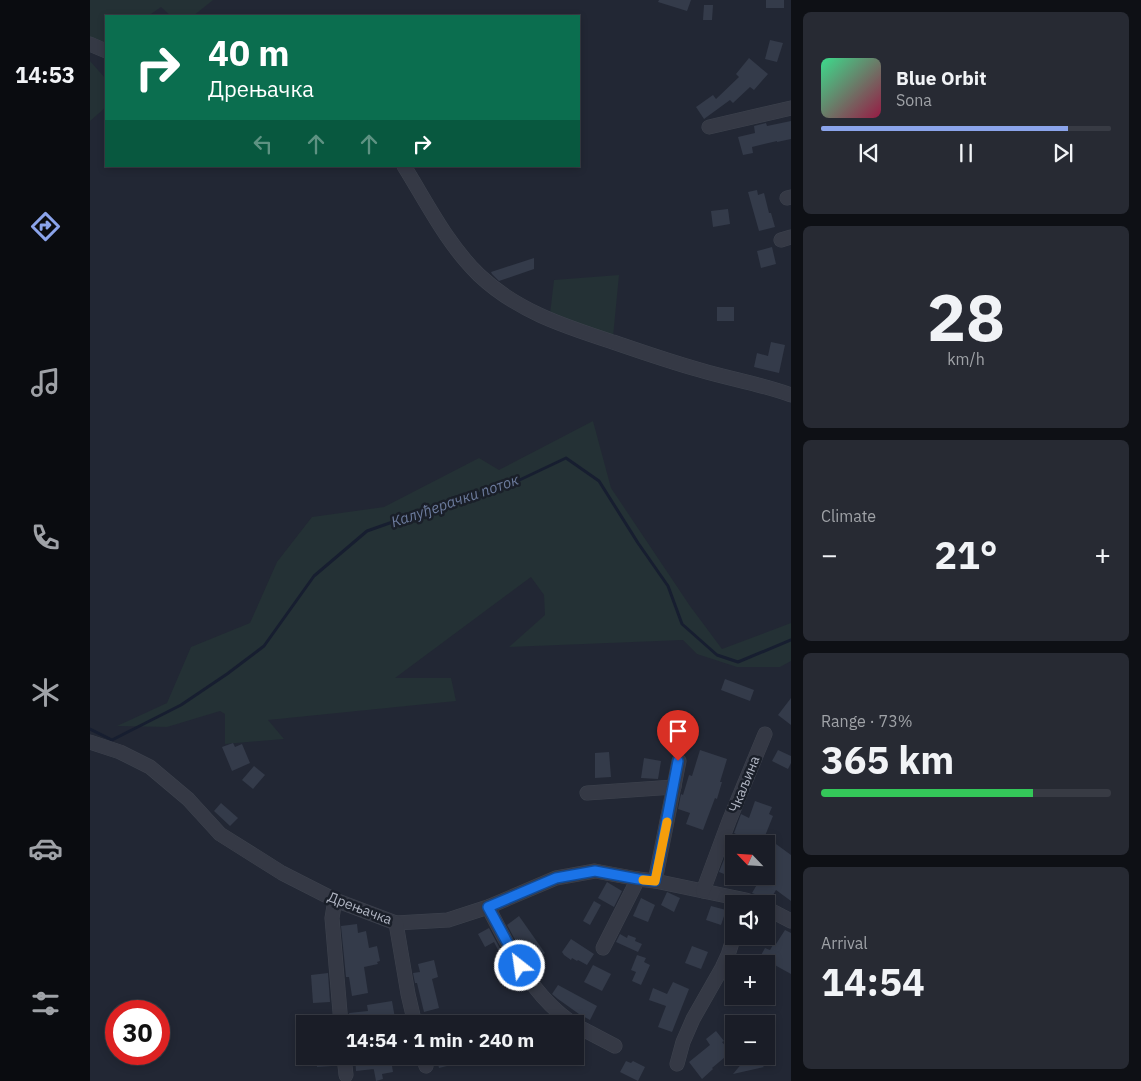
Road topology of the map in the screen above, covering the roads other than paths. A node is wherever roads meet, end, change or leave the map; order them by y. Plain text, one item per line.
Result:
1 (90, 44) edge
2 (105, 51) edge
3 (791, 108) edge
4 (709, 127) dead end
5 (405, 167) edge
6 (791, 395) edge
7 (765, 734) dead end
8 (90, 742) edge
9 (678, 761) dead end
10 (674, 787) junction
11 (587, 792) dead end
12 (638, 879) junction
13 (655, 881) junction
14 (703, 891) junction
15 (725, 897) edge
16 (335, 900) junction
17 (488, 907) junction
18 (775, 913) edge
19 (791, 921) edge
20 (396, 922) junction
21 (731, 945) edge
22 (603, 948) dead end
23 (340, 1015) edge
24 (414, 1015) edge
25 (561, 1015) edge
26 (584, 1029) edge
27 (615, 1046) dead end
28 (677, 1064) dead end
29 (345, 1065) edge
30 (346, 1075) dead end

1 - 2 street
3 - 4 street
5 - 6 street
7 - 14 street, Чкаљина
8 - 16 street, Дрењачка
9 - 10 street
10 - 11 street
10 - 13 street
12 - 13 street, Дрењачка
12 - 17 street, Дрењачка
12 - 22 street
13 - 14 street, Дрењачка
14 - 15 street, Дрењачка
16 - 20 street, Дрењачка
16 - 23 street
17 - 20 street, Дрењачка
17 - 25 street
18 - 19 street
20 - 24 street
21 - 28 street
26 - 27 street
29 - 30 street

